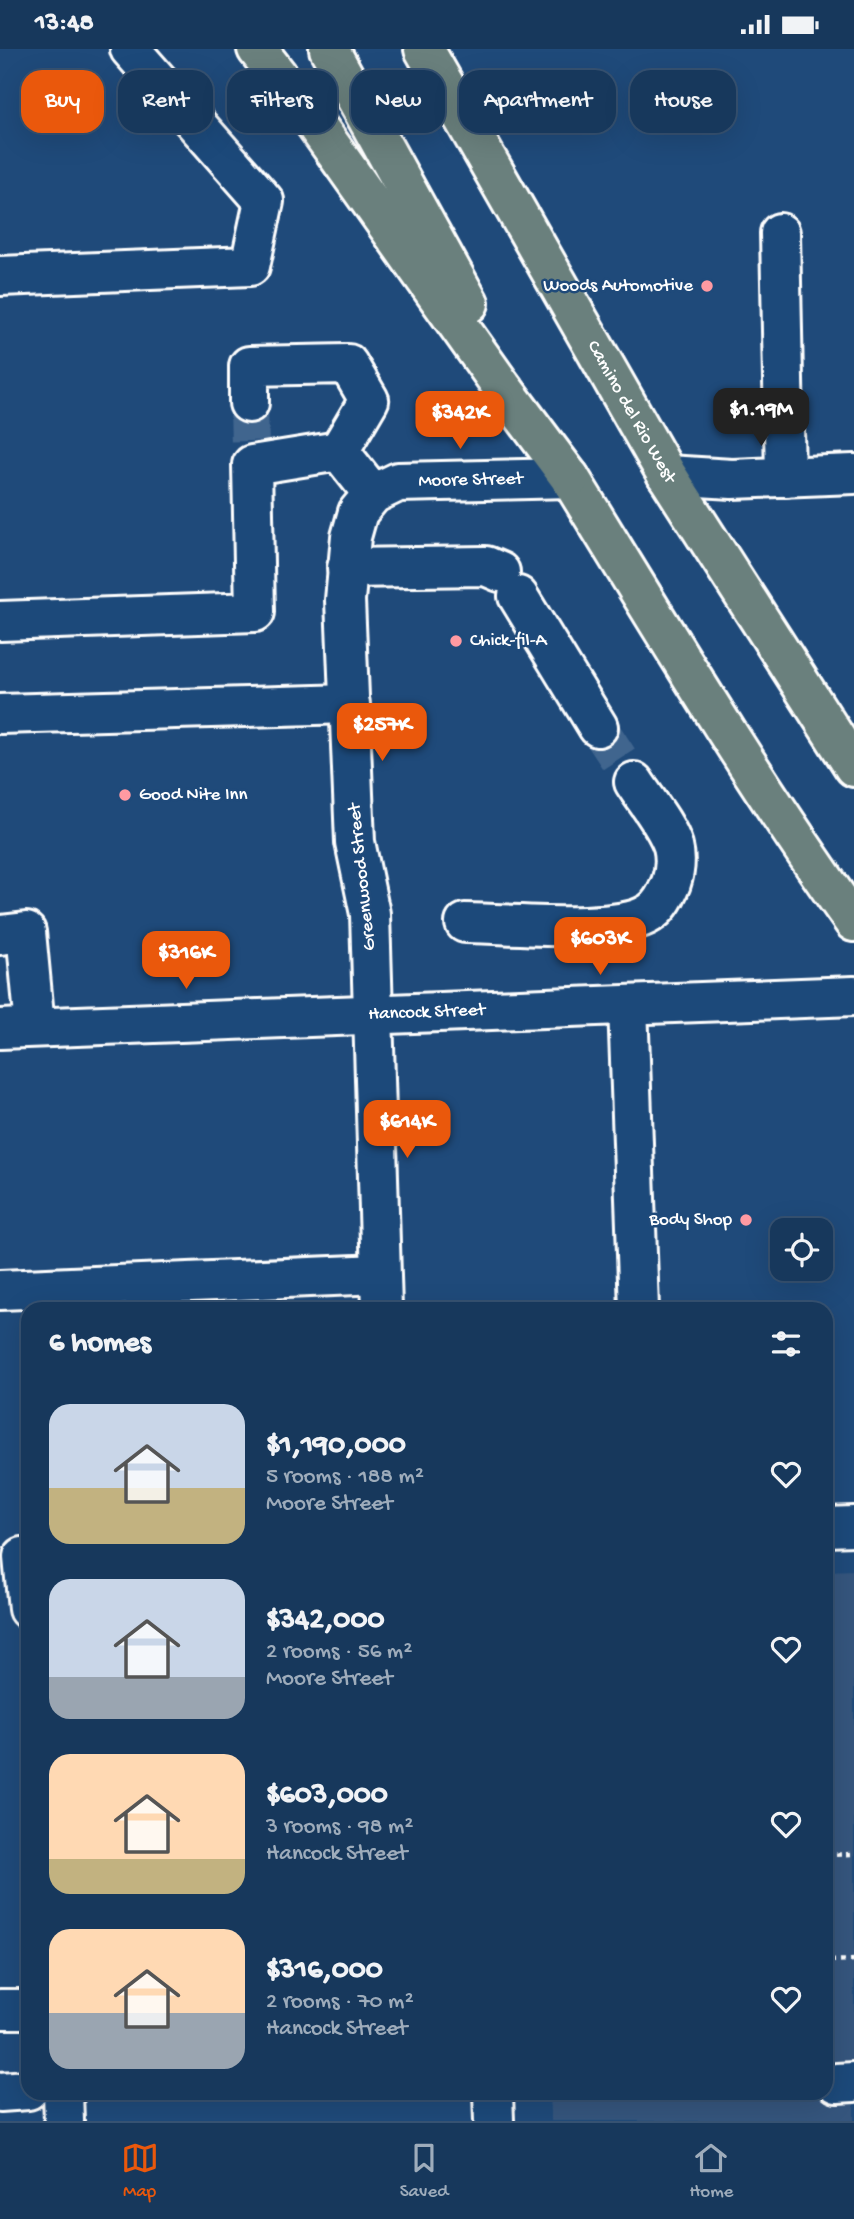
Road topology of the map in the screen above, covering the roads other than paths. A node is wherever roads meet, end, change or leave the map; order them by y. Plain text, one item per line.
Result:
1 (130, 49) edge
2 (257, 49) edge
3 (329, 49) edge
4 (424, 49) edge
5 (780, 233) dead end
6 (0, 276) edge
7 (249, 403) tunnel mouth
8 (339, 451) junction
9 (854, 474) edge
10 (667, 475) junction
11 (785, 477) junction
12 (570, 478) junction
13 (373, 494) junction
14 (347, 568) junction
15 (0, 621) edge
16 (350, 704) junction
17 (0, 714) edge
18 (598, 727) tunnel mouth
19 (854, 767) edge
20 (634, 782) tunnel mouth
21 (854, 922) edge
22 (464, 923) dead end
23 (0, 935) edge
24 (854, 996) edge
25 (628, 1005) junction
26 (374, 1013) junction
27 (17, 1028) edge
28 (0, 1290) edge
29 (381, 1291) edge
30 (639, 1302) edge
31 (854, 1526) edge
32 (833, 1527) edge
33 (17, 1558) edge
34 (21, 1577) edge
35 (0, 2009) edge
36 (21, 2009) edge
37 (21, 2090) edge
38 (0, 2092) edge
39 (63, 2100) edge
40 (493, 2100) edge
41 (64, 2121) edge
42 (494, 2121) edge

1 - 6 street
2 - 12 main road
3 - 12 main road
4 - 10 main road, Camino del Rio West
5 - 11 street
7 - 8 street
8 - 13 street
8 - 15 street
9 - 11 street
10 - 11 street
10 - 19 main road, Camino del Rio West
12 - 13 street, Moore Street
12 - 21 main road
13 - 14 street, Greenwood Street
14 - 16 street, Greenwood Street
14 - 18 street
16 - 17 street
16 - 26 street, Greenwood Street
20 - 22 street
23 - 27 street
24 - 25 street, Hancock Street
25 - 26 street, Hancock Street
25 - 30 street
26 - 27 street, Hancock Street
26 - 29 street, Greenwood Street
28 - 29 street
31 - 32 street
33 - 34 street
35 - 36 street
37 - 38 street
39 - 41 street
40 - 42 street

